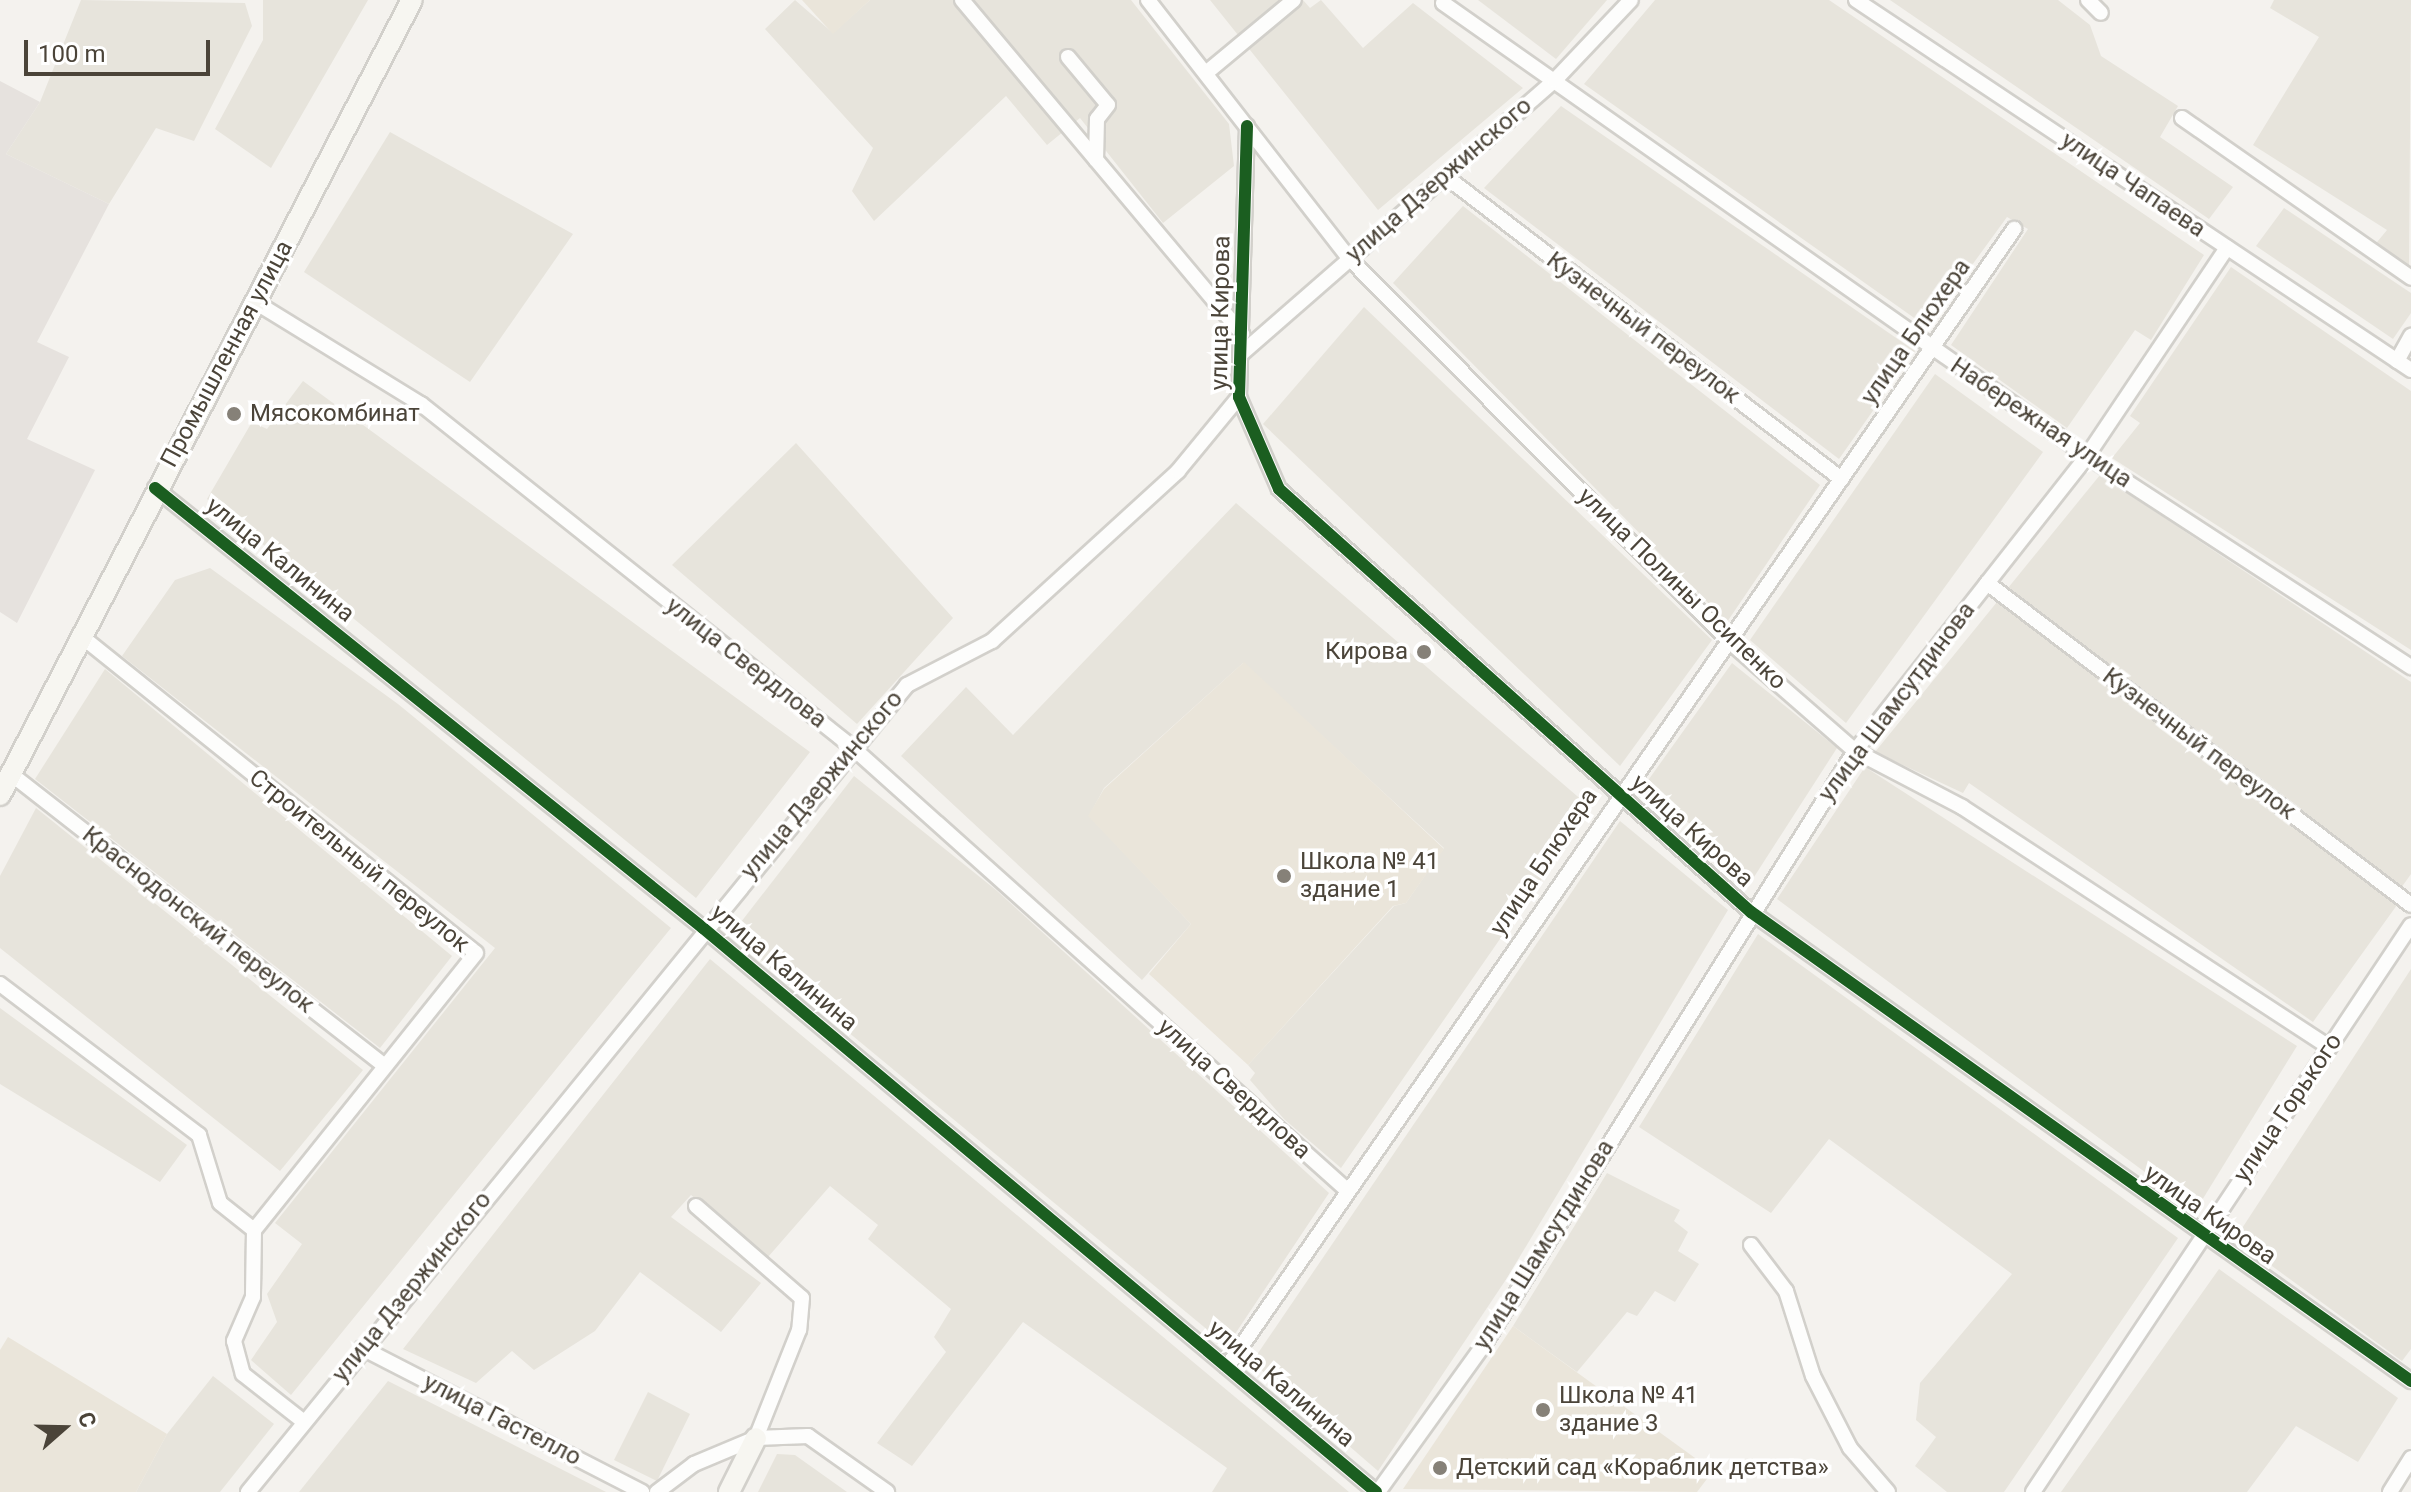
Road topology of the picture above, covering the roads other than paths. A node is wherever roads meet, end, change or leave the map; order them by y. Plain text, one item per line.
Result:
1 (412, 0) edge
2 (962, 0) edge
3 (1148, 0) edge
4 (1294, 0) edge
5 (1631, 0) edge
6 (1856, 0) edge
7 (2088, 0) edge
8 (1443, 3) dead end
9 (2101, 13) dead end
10 (1068, 57) dead end
11 (1206, 73) junction
12 (1555, 80) junction
13 (2182, 118) dead end
14 (1247, 126) junction
15 (1096, 160) junction
16 (1445, 176) junction
17 (2014, 229) dead end
18 (2227, 248) junction
19 (1348, 257) junction
20 (2411, 278) edge
21 (255, 302) junction
22 (1242, 334) junction
23 (2411, 336) edge
24 (1932, 348) junction
25 (1241, 354) junction
26 (2397, 361) junction
27 (2411, 370) edge
28 (1239, 397) junction
29 (2087, 456) junction
30 (1841, 479) junction
31 (155, 488) junction
32 (1987, 583) junction
33 (81, 636) junction
34 (1729, 641) junction
35 (2411, 667) edge
36 (852, 747) junction
37 (1855, 751) junction
38 (11, 774) junction
39 (1617, 794) junction
40 (0, 795) edge
41 (2411, 905) edge
42 (1751, 912) junction
43 (2411, 925) edge
44 (703, 928) junction
45 (0, 984) edge
46 (2329, 1047) junction
47 (385, 1066) junction
48 (1348, 1191) junction
49 (696, 1206) dead end
50 (254, 1230) junction
51 (2202, 1238) junction
52 (1751, 1245) dead end
53 (362, 1348) junction
54 (1227, 1367) junction
55 (2411, 1381) edge
56 (304, 1422) junction
57 (756, 1438) junction
58 (2411, 1458) edge
59 (248, 1492) edge
60 (642, 1492) edge
61 (657, 1492) edge
62 (729, 1492) edge
63 (887, 1492) edge
64 (1377, 1492) edge
65 (1888, 1492) edge
66 (2033, 1492) edge
67 (2390, 1492) edge

1 - 21 main road, Промышленная улица
2 - 15 street
3 - 11 street, улица Полины Осипенко
4 - 11 street
5 - 12 street, улица Дзержинского
6 - 18 street, улица Чапаева
7 - 9 street
8 - 12 street, Набережная улица
10 - 15 street
11 - 14 street, улица Полины Осипенко
12 - 16 street, улица Дзержинского
12 - 24 street, Набережная улица
13 - 20 street
14 - 19 street, улица Полины Осипенко
14 - 22 street, улица Кирова
15 - 22 street
16 - 19 street, улица Дзержинского
16 - 30 street, Кузнечный переулок
17 - 24 street, улица Блюхера
18 - 26 street, улица Чапаева
18 - 29 street, улица Шамсутдинова
19 - 25 street, улица Дзержинского
19 - 34 street, улица Полины Осипенко
21 - 31 main road, Промышленная улица
21 - 36 street, улица Свердлова
22 - 25 street, улица Кирова
23 - 26 street
24 - 29 street, Набережная улица
24 - 30 street, улица Блюхера
25 - 28 street, улица Кирова
26 - 27 street, улица Чапаева
28 - 36 street, улица Дзержинского
28 - 39 street, улица Кирова
29 - 32 street, улица Шамсутдинова
29 - 35 street, Набережная улица
30 - 34 street, улица Блюхера
31 - 33 main road, Промышленная улица
31 - 44 street, улица Калинина
32 - 37 street, улица Шамсутдинова
32 - 41 street, Кузнечный переулок
33 - 38 main road, Промышленная улица
33 - 47 street, Строительный переулок
34 - 37 street, улица Полины Осипенко
34 - 39 street, улица Блюхера
36 - 44 street, улица Дзержинского
36 - 48 street, улица Свердлова
37 - 42 street, улица Шамсутдинова
37 - 46 street, улица Полины Осипенко
38 - 40 main road, Промышленная улица
38 - 47 street, Краснодонский переулок
39 - 42 street, улица Кирова
39 - 48 street, улица Блюхера
42 - 51 street, улица Кирова
42 - 64 street, улица Шамсутдинова
43 - 46 street, улица Горького
44 - 53 street, улица Дзержинского
44 - 54 street, улица Калинина
45 - 50 street
46 - 51 street, улица Горького
47 - 50 street, Строительный переулок
48 - 54 street, улица Блюхера
49 - 57 street
50 - 56 street
51 - 55 street, улица Кирова
51 - 66 street, улица Горького
52 - 65 street
53 - 56 street, улица Дзержинского
53 - 60 street, улица Гастелло
54 - 64 street, улица Калинина
56 - 59 street, улица Дзержинского
57 - 61 street
57 - 62 main road
57 - 63 street
58 - 67 street

